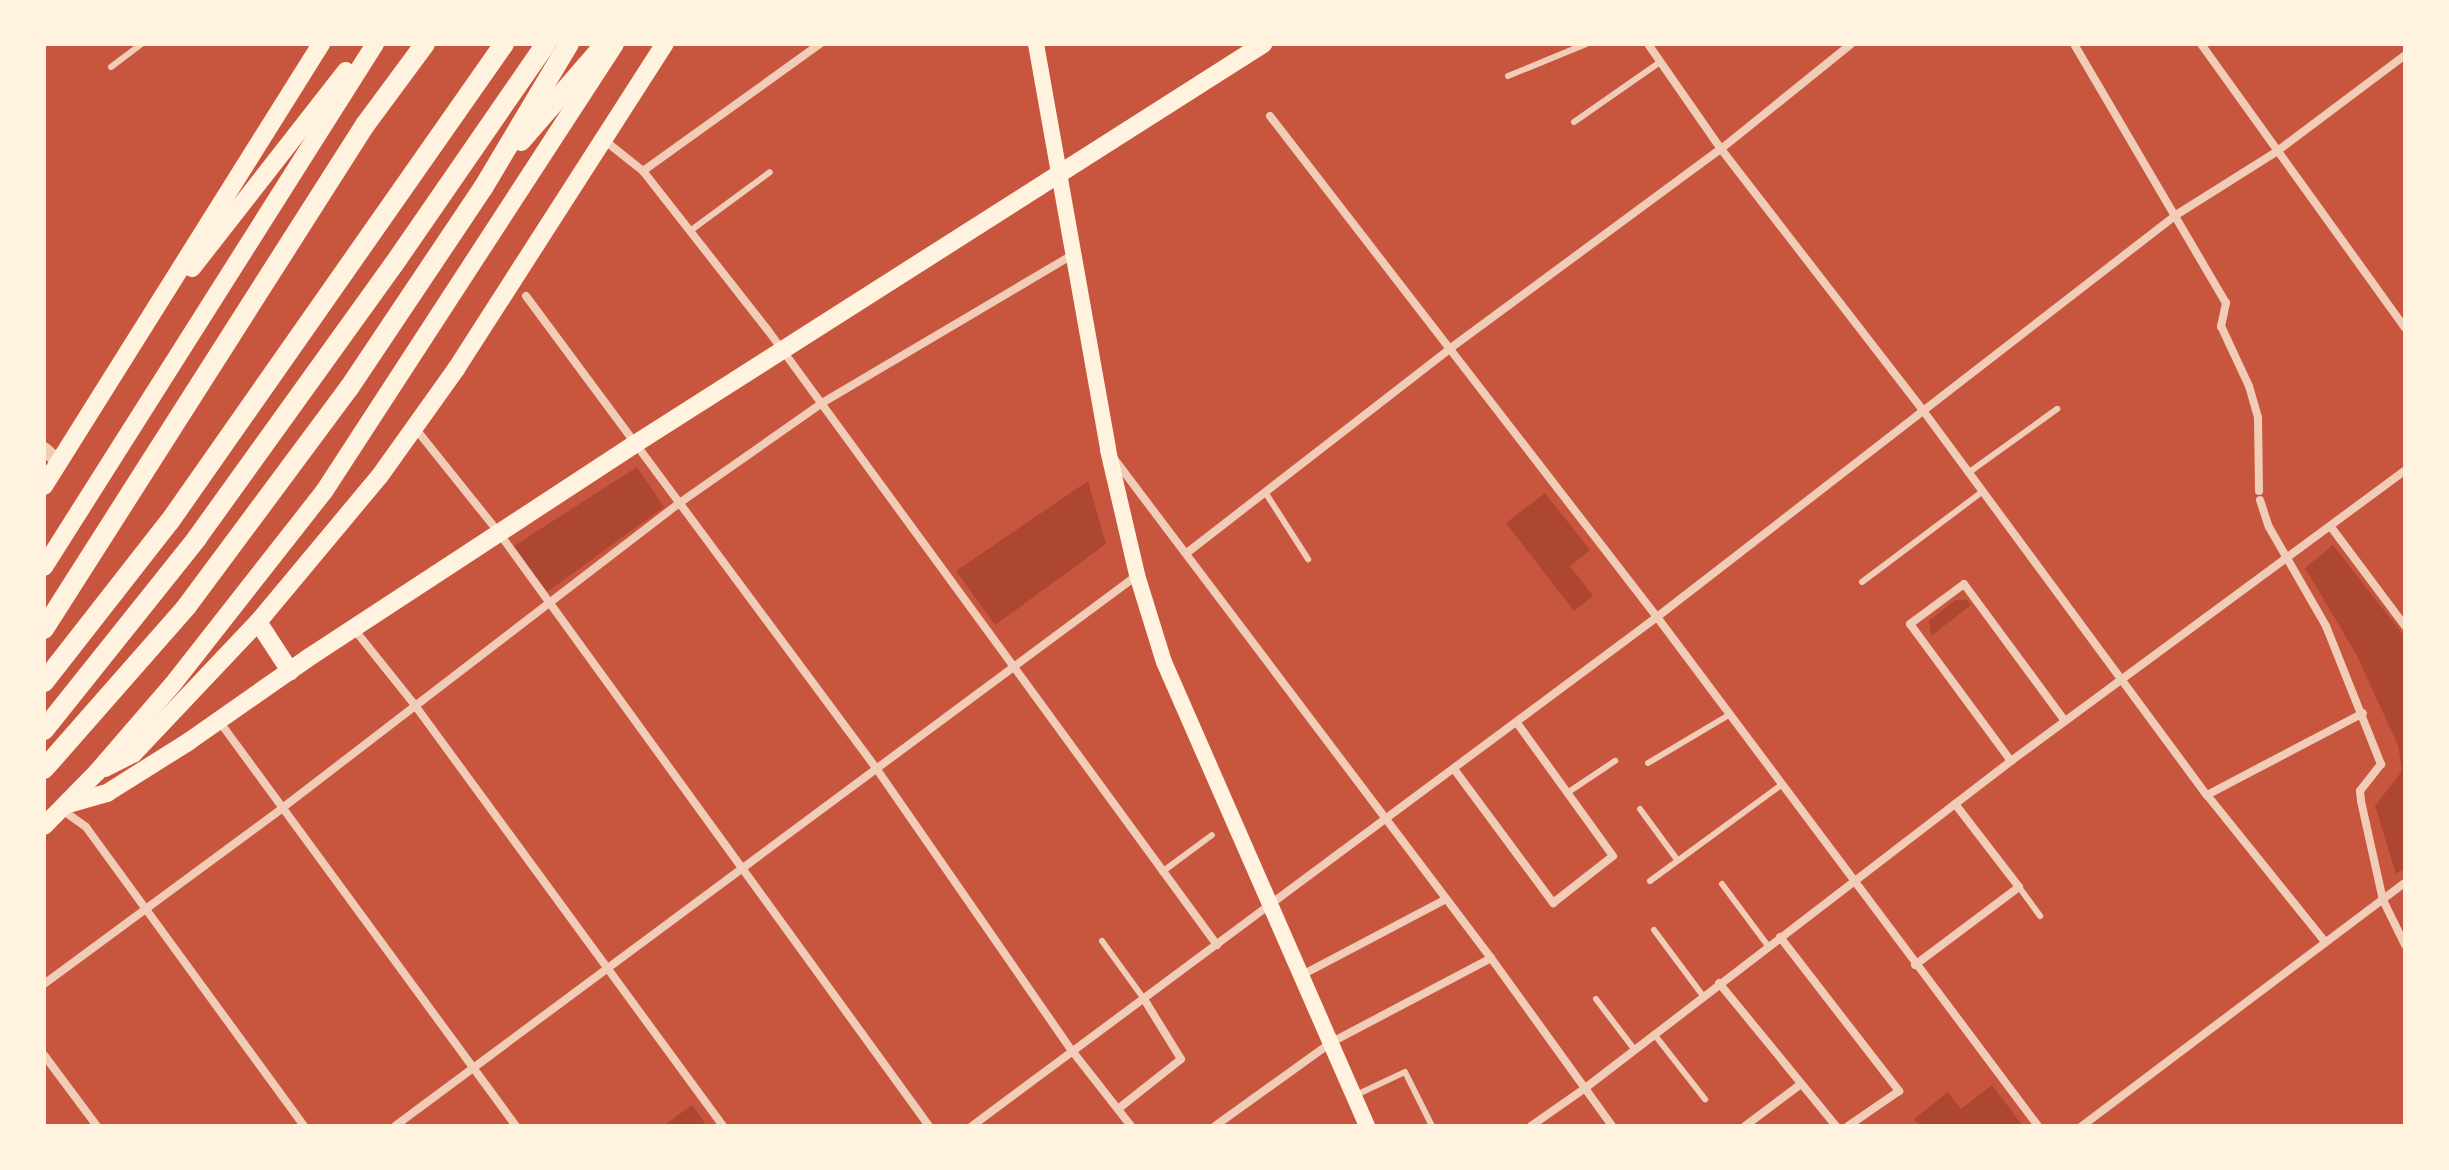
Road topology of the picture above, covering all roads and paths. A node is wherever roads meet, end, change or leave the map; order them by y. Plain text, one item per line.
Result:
1 (141, 44) edge
2 (321, 44) edge
3 (368, 44) edge
4 (375, 44) edge
5 (425, 44) edge
6 (504, 44) edge
7 (546, 44) edge
8 (569, 44) edge
9 (605, 44) edge
10 (615, 44) edge
11 (665, 44) edge
12 (820, 44) edge
13 (1036, 44) edge
14 (1263, 44) edge
15 (1586, 44) edge
16 (1648, 44) edge
17 (1851, 44) edge
18 (2074, 44) edge
19 (2201, 44) edge
20 (2405, 55) edge
21 (1660, 62) junction
22 (111, 67) dead end
23 (1508, 76) dead end
24 (1270, 116) dead end
25 (1574, 122) dead end
26 (604, 140) junction
27 (1721, 149) junction
28 (2276, 152) junction
29 (643, 171) junction
30 (770, 172) dead end
31 (1060, 174) junction
32 (483, 188) junction
33 (2176, 215) junction
34 (690, 231) junction
35 (1071, 256) junction
36 (526, 296) dead end
37 (2405, 328) edge
38 (133, 342) junction
39 (782, 350) junction
40 (1448, 350) junction
41 (822, 403) junction
42 (1922, 409) junction
43 (2057, 409) dead end
44 (414, 427) junction
45 (635, 444) junction
46 (44, 449) edge
47 (1108, 450) junction
48 (60, 463) junction
49 (2405, 471) edge
50 (1968, 473) junction
51 (44, 486) edge
52 (1265, 492) junction
53 (1982, 492) junction
54 (678, 504) junction
55 (2331, 527) junction
56 (499, 533) junction
57 (1188, 552) junction
58 (1308, 559) dead end
59 (2288, 559) junction
60 (44, 567) edge
61 (1137, 575) junction
62 (1862, 582) dead end
63 (550, 604) junction
64 (1657, 617) junction
65 (258, 622) junction
66 (2405, 626) edge
67 (44, 629) edge
68 (354, 629) junction
69 (1011, 667) junction
70 (290, 671) junction
71 (2123, 681) junction
72 (44, 682) edge
73 (414, 704) junction
74 (2363, 713) junction
75 (1729, 715) junction
76 (219, 721) junction
77 (2065, 721) junction
78 (1517, 723) junction
79 (44, 730) edge
80 (1615, 761) dead end
81 (2011, 761) junction
82 (1648, 763) dead end
83 (876, 768) junction
84 (44, 769) edge
85 (1454, 769) junction
86 (97, 772) junction
87 (1781, 785) junction
88 (1567, 793) junction
89 (2207, 795) junction
90 (1955, 804) junction
91 (65, 807) junction
92 (281, 809) junction
93 (1640, 809) dead end
94 (1386, 820) junction
95 (44, 826) edge
96 (1212, 835) dead end
97 (1678, 861) junction
98 (742, 868) junction
99 (1162, 872) junction
100 (1650, 881) dead end
101 (1852, 882) junction
102 (2405, 883) edge
103 (1722, 884) dead end
104 (2019, 887) junction
105 (1446, 899) junction
106 (2383, 900) junction
107 (1271, 905) junction
108 (145, 908) junction
109 (2040, 916) dead end
110 (1654, 930) dead end
111 (1780, 937) junction
112 (1102, 941) dead end
113 (2325, 942) junction
114 (1217, 945) junction
115 (2405, 945) edge
116 (1768, 946) junction
117 (1491, 958) junction
118 (1915, 965) junction
119 (606, 969) junction
120 (1302, 975) junction
121 (1719, 983) junction
122 (44, 984) edge
123 (1703, 996) junction
124 (1144, 999) junction
125 (1596, 999) dead end
126 (1654, 1034) junction
127 (1332, 1042) junction
128 (1634, 1049) junction
129 (1073, 1052) junction
130 (44, 1055) edge
131 (473, 1068) junction
132 (1801, 1084) junction
133 (1584, 1089) junction
134 (1354, 1096) junction
135 (1705, 1099) dead end
136 (1118, 1109) junction
137 (97, 1126) edge
138 (304, 1126) edge
139 (395, 1126) edge
140 (516, 1126) edge
141 (723, 1126) edge
142 (929, 1126) edge
143 (972, 1126) edge
144 (1131, 1126) edge
145 (1215, 1126) edge
146 (1367, 1126) edge
147 (1432, 1126) edge
148 (1531, 1126) edge
149 (1612, 1126) edge
150 (1745, 1126) edge
151 (1836, 1126) edge
152 (1848, 1126) edge
153 (2038, 1126) edge
154 (2082, 1126) edge

1 - 22 lane
2 - 38 main road
3 - 38 main road
4 - 60 main road
5 - 67 highway
6 - 72 highway
7 - 79 highway
8 - 32 highway
9 - 32 highway
10 - 86 main road
11 - 26 main road
12 - 29 street
13 - 31 main road
14 - 31 main road
15 - 23 lane
16 - 21 street
17 - 27 street
18 - 33 street
19 - 28 street
20 - 28 street
21 - 25 lane
21 - 27 street
24 - 40 street
26 - 29 street
26 - 44 main road
27 - 40 street
27 - 42 street
28 - 33 street
28 - 37 street
29 - 34 street
30 - 34 lane
31 - 35 main road
31 - 39 main road
32 - 84 highway
33 - 42 street
33 - 59 street
34 - 39 street
35 - 41 street
35 - 47 main road
36 - 45 street
38 - 48 main road
39 - 41 street
39 - 45 main road
40 - 52 street
40 - 64 street
41 - 54 street
41 - 69 street
42 - 50 street
42 - 64 street
43 - 50 lane
44 - 56 street
44 - 65 main road
45 - 54 street
45 - 56 main road
46 - 48 street
47 - 57 street
47 - 61 main road
48 - 51 main road
49 - 55 street
50 - 53 street
52 - 57 street
52 - 58 lane
53 - 62 lane
53 - 71 street
54 - 63 street
54 - 83 street
55 - 59 street
55 - 66 street
56 - 63 street
56 - 68 main road
57 - 94 street
59 - 71 street
59 - 74 street
61 - 69 street
61 - 107 main road
63 - 73 street
63 - 98 street
64 - 75 street
64 - 78 street
65 - 70 main road
65 - 86 main road
68 - 70 main road
68 - 73 street
69 - 83 street
69 - 99 street
70 - 76 main road
71 - 77 street
71 - 89 street
73 - 92 street
73 - 119 street
74 - 89 street
74 - 106 street
75 - 82 lane
75 - 87 street
76 - 91 main road
76 - 92 street
77 - 81 street
77 - 81 street
78 - 85 street
78 - 88 street
80 - 88 lane
81 - 90 street
83 - 98 street
83 - 129 street
85 - 88 street
85 - 94 street
86 - 91 main road
87 - 97 lane
87 - 101 street
89 - 113 street
90 - 101 street
90 - 104 street
91 - 95 main road
91 - 108 street
92 - 108 street
92 - 131 street
93 - 97 lane
94 - 105 street
94 - 107 street
96 - 99 lane
97 - 100 lane
98 - 119 street
98 - 142 street
99 - 114 street
101 - 111 street
101 - 118 street
102 - 106 street
103 - 116 lane
104 - 109 lane
104 - 118 street
105 - 117 street
105 - 120 street
106 - 113 street
106 - 115 street
107 - 114 street
107 - 120 main road
108 - 122 street
108 - 138 street
110 - 123 lane
111 - 116 street
111 - 152 street
112 - 124 lane
113 - 154 street
114 - 124 street
116 - 121 street
117 - 127 street
117 - 133 street
118 - 153 street
119 - 131 street
119 - 141 street
120 - 127 main road
121 - 123 street
121 - 132 street
123 - 126 street
124 - 129 street
124 - 136 street
125 - 128 lane
126 - 128 street
126 - 135 lane
127 - 134 main road
127 - 145 street
128 - 133 street
129 - 136 street
129 - 143 street
130 - 137 street
131 - 139 street
131 - 140 street
132 - 150 street
132 - 151 street
133 - 148 street
133 - 149 street
134 - 146 main road
134 - 147 lane
136 - 144 street

